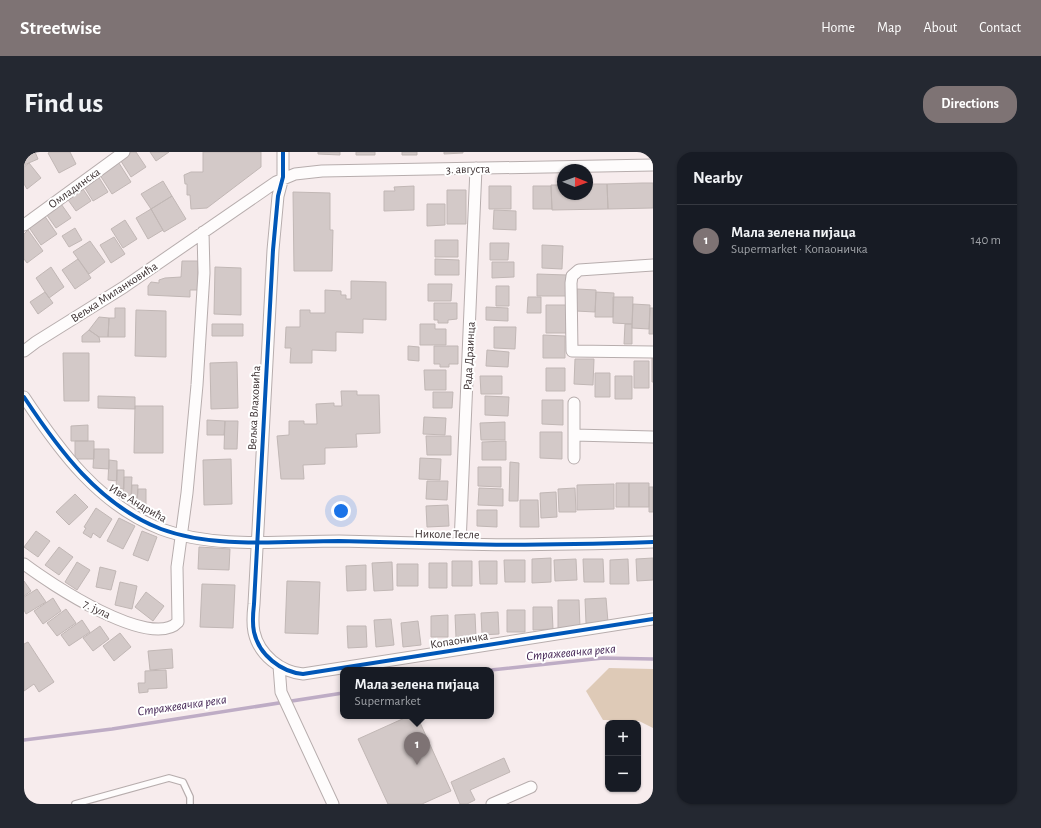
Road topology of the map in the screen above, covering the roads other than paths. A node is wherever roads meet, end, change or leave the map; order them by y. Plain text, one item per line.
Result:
1 (124, 152) edge
2 (283, 152) edge
3 (653, 165) edge
4 (476, 168) junction
5 (283, 177) junction
6 (24, 225) edge
7 (203, 232) junction
8 (653, 265) edge
9 (24, 351) edge
10 (653, 352) edge
11 (24, 397) edge
12 (574, 403) dead end
13 (574, 435) junction
14 (653, 437) edge
15 (574, 458) dead end
16 (181, 535) junction
17 (240, 541) joint
18 (257, 542) junction
19 (653, 542) edge
20 (460, 544) junction
21 (24, 564) edge
22 (653, 619) edge
23 (276, 663) junction
24 (354, 667) edge
25 (340, 669) edge
26 (531, 787) dead end
27 (75, 804) edge
28 (190, 804) edge
29 (333, 804) edge
30 (492, 804) edge

1 - 6 street, Омладинска
2 - 5 street, Вељка Влаховића
3 - 4 street, 3. августа
4 - 5 street, 3. августа
4 - 20 street, Рада Драинца
5 - 7 street, Вељка Миланковића
5 - 18 street, Вељка Влаховића
7 - 9 street, Вељка Миланковића
7 - 16 street
8 - 10 street
11 - 16 street, Иве Андрића
12 - 13 street
13 - 14 street
13 - 15 street
16 - 17 street, Иве Андрића
16 - 21 street, 7. јула
17 - 18 street, Николе Тесле
18 - 20 street, Николе Тесле
18 - 23 street, Вељка Влаховића
19 - 20 street, Николе Тесле
22 - 24 street, Копаоничка
23 - 25 street, Копаоничка
23 - 29 street
26 - 30 street
27 - 28 lane

